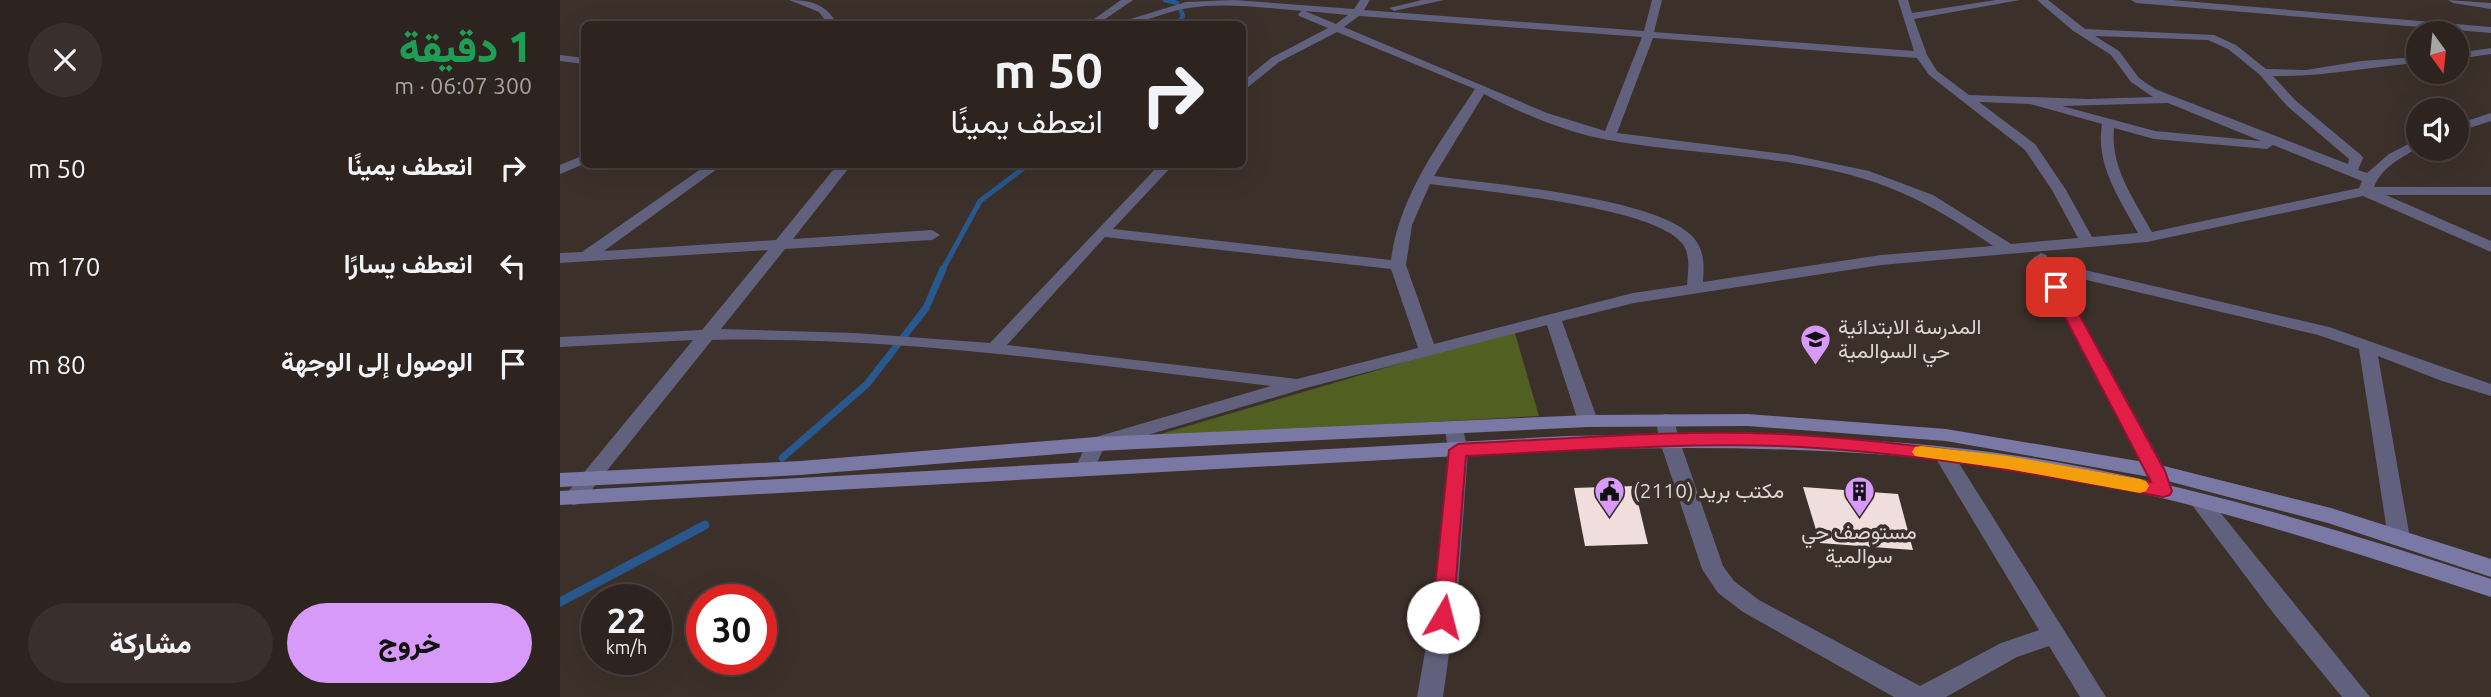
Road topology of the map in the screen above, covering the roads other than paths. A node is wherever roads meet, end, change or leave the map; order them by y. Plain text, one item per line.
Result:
1 (794, 0) edge
2 (1128, 0) edge
3 (1365, 0) edge
4 (1439, 0) edge
5 (1657, 0) edge
6 (1903, 0) edge
7 (2015, 0) edge
8 (2042, 0) edge
9 (2136, 0) edge
10 (2453, 0) edge
11 (1239, 1) edge
12 (2478, 4) junction
13 (2491, 6) edge
14 (1285, 8) junction
15 (1363, 12) junction
16 (1909, 17) junction
17 (2491, 20) edge
18 (827, 21) edge
19 (1096, 21) edge
20 (1130, 21) edge
21 (1338, 27) junction
22 (2491, 30) edge
23 (2082, 32) junction
24 (1648, 36) junction
25 (2491, 51) edge
26 (2469, 54) edge
27 (1921, 55) junction
28 (560, 58) edge
29 (581, 61) edge
30 (2406, 61) edge
31 (2263, 72) junction
32 (1246, 86) edge
33 (1482, 88) junction
34 (1963, 98) junction
35 (2167, 100) junction
36 (2032, 101) junction
37 (2491, 117) edge
38 (2469, 124) edge
39 (2108, 125) junction
40 (1609, 136) junction
41 (2284, 147) junction
42 (2406, 150) edge
43 (581, 160) edge
44 (712, 168) edge
45 (843, 168) edge
46 (1164, 168) edge
47 (560, 170) edge
48 (2347, 171) junction
49 (1424, 179) junction
50 (2367, 185) junction
51 (2491, 191) edge
52 (1101, 232) junction
53 (932, 235) dead end
54 (2147, 237) junction
55 (2088, 243) junction
56 (779, 245) junction
57 (2034, 246) junction
58 (2491, 247) edge
59 (2006, 248) junction
60 (586, 256) junction
61 (560, 258) edge
62 (1398, 265) junction
63 (2045, 265) junction
64 (1695, 288) junction
65 (1552, 318) junction
66 (705, 334) junction
67 (560, 342) edge
68 (2367, 345) junction
69 (993, 350) junction
70 (1427, 350) junction
71 (1300, 384) junction
72 (2491, 390) edge
73 (1588, 421) junction
74 (1668, 430) junction
75 (1456, 440) junction
76 (1096, 444) junction
77 (1943, 454) junction
78 (1084, 470) junction
79 (2156, 471) junction
80 (589, 478) junction
81 (560, 480) edge
82 (2163, 491) junction
83 (567, 498) edge
84 (2199, 500) junction
85 (2399, 538) junction
86 (2491, 568) edge
87 (2491, 588) edge
88 (2054, 634) junction
89 (1430, 697) edge
90 (1917, 697) edge
91 (1924, 697) edge
92 (2093, 697) edge
93 (2357, 697) edge

1 - 18 street
2 - 19 street
3 - 15 street
4 - 15 street
5 - 24 street
6 - 16 street
7 - 16 street
8 - 23 street
9 - 22 street
10 - 12 street
11 - 14 street
11 - 20 street
12 - 13 street
12 - 17 street
14 - 15 street
14 - 21 street
15 - 21 street
15 - 24 street
16 - 27 street
21 - 32 street
21 - 33 street
23 - 31 street
23 - 35 street
24 - 27 street
24 - 40 street
25 - 26 street
27 - 34 street
28 - 29 street
30 - 31 street
31 - 48 street
33 - 40 street
33 - 49 street
34 - 36 street
34 - 55 street
35 - 36 street
35 - 41 street
36 - 39 street
37 - 38 street
39 - 41 street
39 - 54 street
40 - 59 street
41 - 48 street
42 - 50 street
43 - 47 street
44 - 60 street
45 - 56 street
46 - 52 street
48 - 50 street
49 - 62 street
49 - 64 street
50 - 51 street
50 - 54 street
50 - 58 street
52 - 62 street
52 - 69 street
53 - 56 street
54 - 55 street
55 - 57 street
56 - 60 street
56 - 66 street
57 - 59 street
57 - 63 street
59 - 64 street
60 - 61 street
62 - 70 street
63 - 68 street
63 - 79 street
64 - 65 street
65 - 70 street
65 - 73 street
66 - 67 street
66 - 69 street
66 - 80 street
68 - 72 street
68 - 85 street
69 - 71 street
70 - 71 street
71 - 76 street
73 - 74 main road
73 - 75 main road
74 - 75 main road
74 - 77 main road
74 - 79 main road
74 - 90 street
75 - 76 main road
75 - 78 main road
75 - 89 street
76 - 78 street
76 - 80 main road
77 - 82 main road
77 - 88 street
78 - 83 main road
79 - 82 street
79 - 85 main road
80 - 81 main road
80 - 83 street
82 - 84 main road
84 - 87 main road
84 - 93 street
85 - 86 main road
88 - 91 street
88 - 92 street

